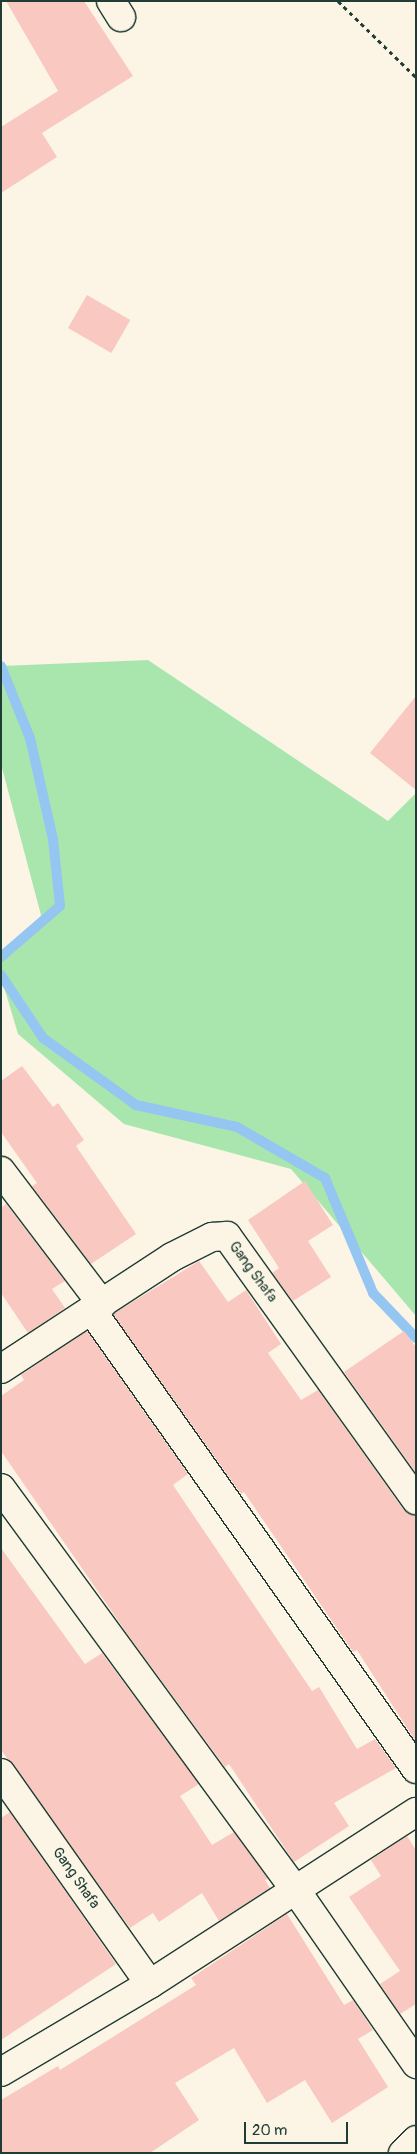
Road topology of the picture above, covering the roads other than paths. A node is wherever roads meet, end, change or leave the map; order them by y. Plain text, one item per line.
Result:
1 (1, 1170) edge
2 (97, 1307) junction
3 (1, 1369) edge
4 (1, 1488) edge
5 (416, 1500) edge
6 (416, 1769) edge
7 (1, 1773) edge
8 (416, 1812) edge
9 (295, 1889) junction
10 (150, 1984) junction
11 (416, 2064) edge
12 (1, 2072) edge
13 (416, 2140) edge
14 (403, 2153) edge

1 - 2 street
2 - 3 street, Gang Shafa
2 - 5 street, Gang Shafa
2 - 6 street
4 - 9 street
7 - 10 street, Gang Shafa
8 - 9 street
9 - 10 street
9 - 11 street
10 - 12 street
13 - 14 street

